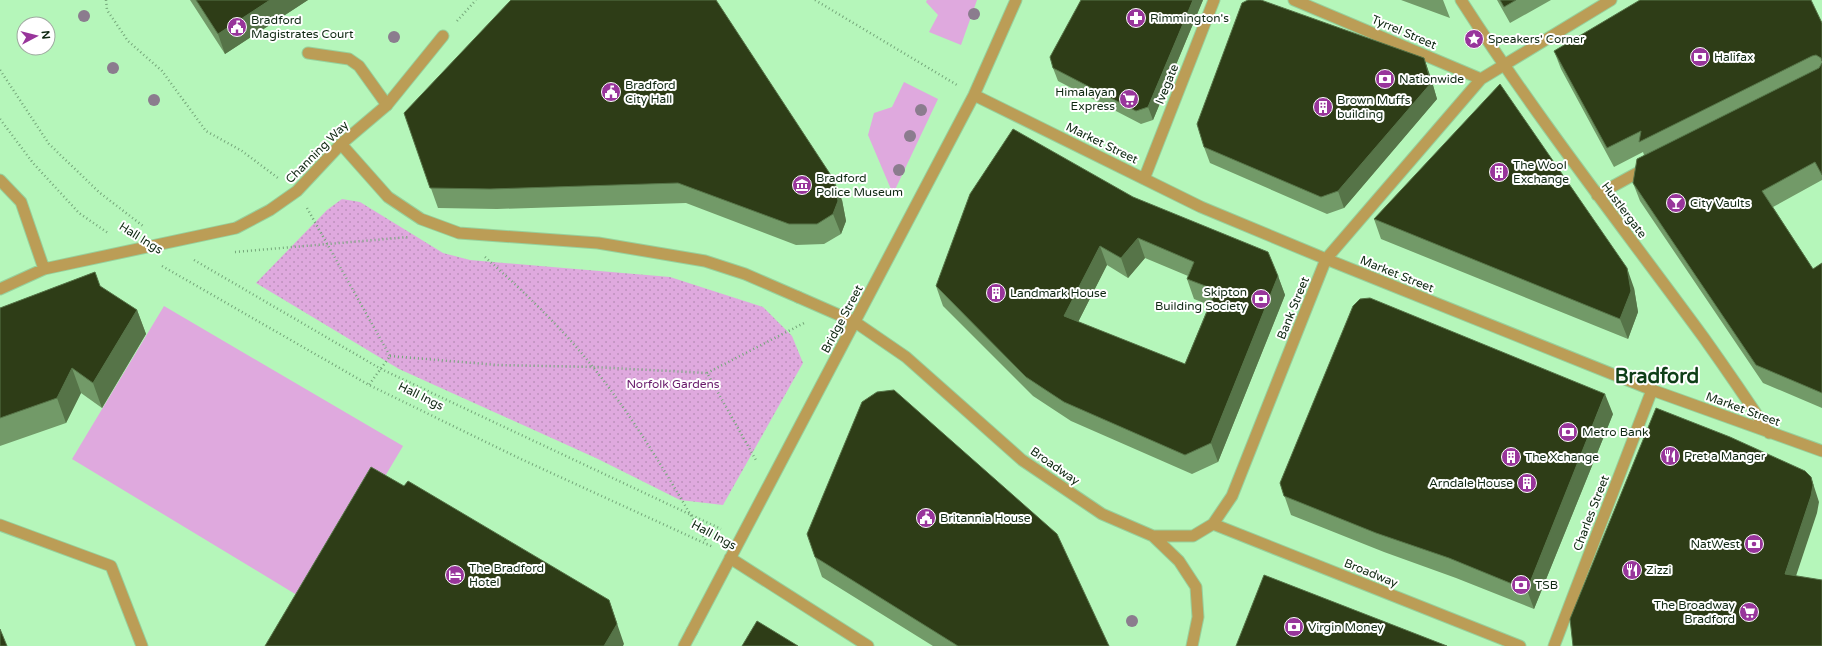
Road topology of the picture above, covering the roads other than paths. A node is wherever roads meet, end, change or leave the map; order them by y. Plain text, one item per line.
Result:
1 (1016, 0) edge
2 (1214, 0) edge
3 (1294, 0) edge
4 (1461, 0) edge
5 (1611, 0) edge
6 (443, 36) road end
7 (308, 53) dead end
8 (1502, 65) junction
9 (1481, 79) junction
10 (974, 94) junction
11 (387, 105) junction
12 (341, 144) junction
13 (1656, 163) edge
14 (1144, 179) junction
15 (0, 180) edge
16 (1597, 195) junction
17 (1326, 259) junction
18 (44, 269) junction
19 (0, 289) edge
20 (855, 322) junction
21 (1652, 390) junction
22 (1769, 433) junction
23 (1822, 451) edge
24 (1213, 524) junction
25 (0, 525) edge
26 (1153, 536) junction
27 (730, 558) junction
28 (142, 646) edge
29 (684, 646) edge
30 (868, 646) edge
31 (1192, 646) edge
32 (1520, 646) edge
33 (1554, 646) edge

1 - 10 street, Bridge Street
2 - 14 street, Ivegate
3 - 9 street, Tyrrel Street
4 - 8 street, Hustlergate
5 - 8 street
6 - 11 street, Channing Way
7 - 11 street
8 - 9 street
8 - 16 street, Hustlergate
9 - 17 street, Bank Street
10 - 14 street, Market Street
10 - 20 street, Bridge Street
11 - 12 street, Channing Way
12 - 18 street, Channing Way
12 - 20 street
13 - 16 street
14 - 17 street, Market Street
15 - 18 street
16 - 22 street, Hustlergate
17 - 21 street, Market Street
17 - 24 street, Bank Street
18 - 19 street, Channing Way
20 - 26 street, Broadway
20 - 27 street, Bridge Street
21 - 22 street, Market Street
21 - 33 street, Charles Street
22 - 23 street, Market Street
24 - 26 street, Bank Street
24 - 32 street, Broadway
25 - 28 street
26 - 31 street, Broadway
27 - 29 street, Bridge Street
27 - 30 street, Hall Ings

